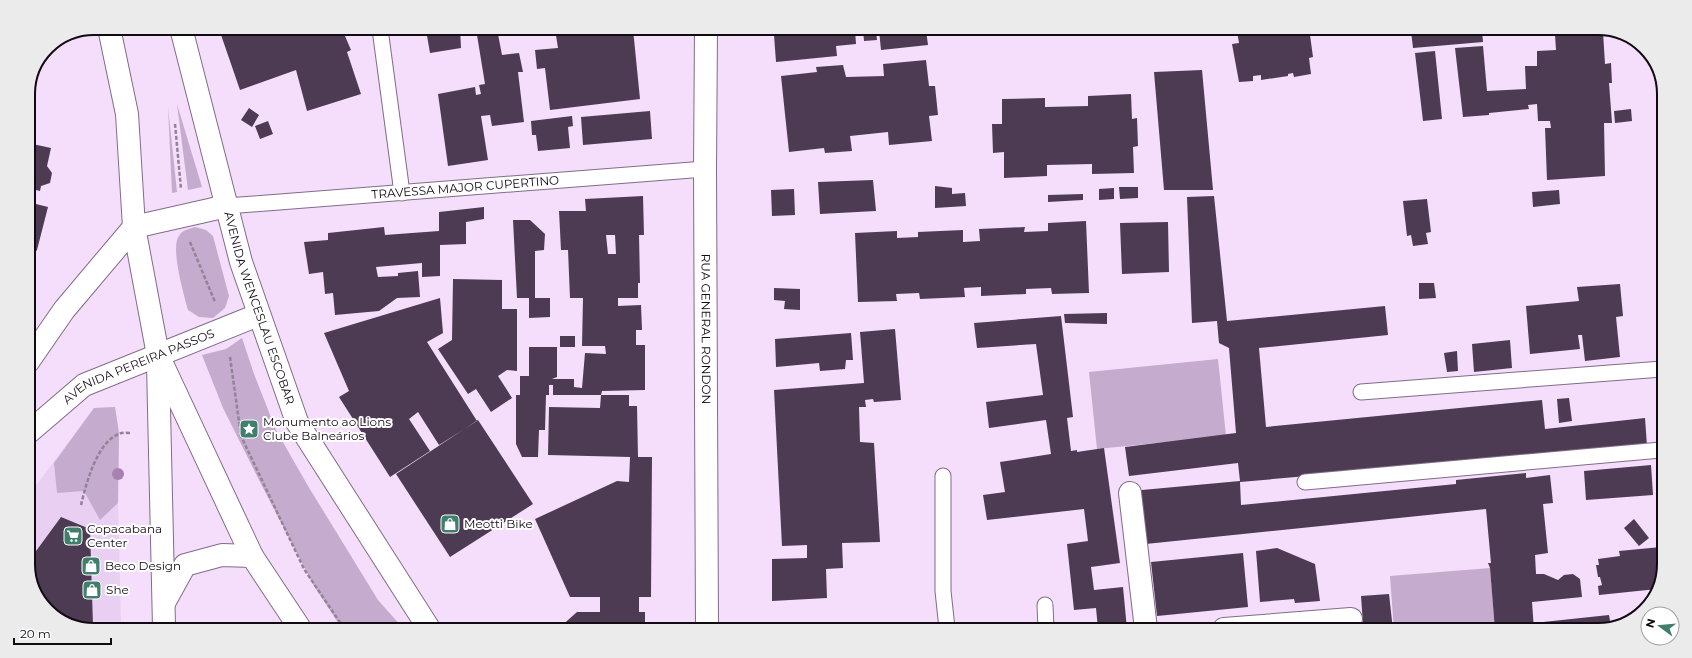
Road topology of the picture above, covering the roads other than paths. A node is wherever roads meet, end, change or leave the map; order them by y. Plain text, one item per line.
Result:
1 (110, 35) edge
2 (183, 35) edge
3 (381, 35) edge
4 (706, 35) edge
5 (705, 169) junction
6 (402, 192) junction
7 (227, 206) junction
8 (134, 227) junction
9 (258, 315) junction
10 (35, 352) edge
11 (158, 355) junction
12 (1657, 369) edge
13 (1361, 392) dead end
14 (35, 428) edge
15 (1657, 450) edge
16 (943, 476) dead end
17 (1305, 482) dead end
18 (1130, 493) dead end
19 (252, 556) junction
20 (164, 604) junction
21 (1044, 605) dead end
22 (1351, 619) dead end
23 (164, 623) edge
24 (296, 623) edge
25 (425, 623) edge
26 (707, 623) edge
27 (946, 623) edge
28 (1046, 623) edge
29 (1145, 623) edge
30 (1300, 623) edge

1 - 8 main road
2 - 7 main road, AVENIDA WENCESLAU ESCOBAR
3 - 6 lane
4 - 5 main road, RUA GENERAL RONDON
5 - 6 lane, TRAVESSA MAJOR CUPERTINO
5 - 26 main road, RUA GENERAL RONDON
6 - 7 lane, TRAVESSA MAJOR CUPERTINO
7 - 8 main road
7 - 9 main road, AVENIDA WENCESLAU ESCOBAR
8 - 10 main road
8 - 11 main road
9 - 11 main road, AVENIDA PEREIRA PASSOS
9 - 25 main road, AVENIDA WENCESLAU ESCOBAR
11 - 14 main road, AVENIDA PEREIRA PASSOS
11 - 19 main road
11 - 20 main road
12 - 13 lane
15 - 17 lane
16 - 27 lane
18 - 29 main road
19 - 20 main road
19 - 24 main road
20 - 23 main road
21 - 28 lane
22 - 30 main road

